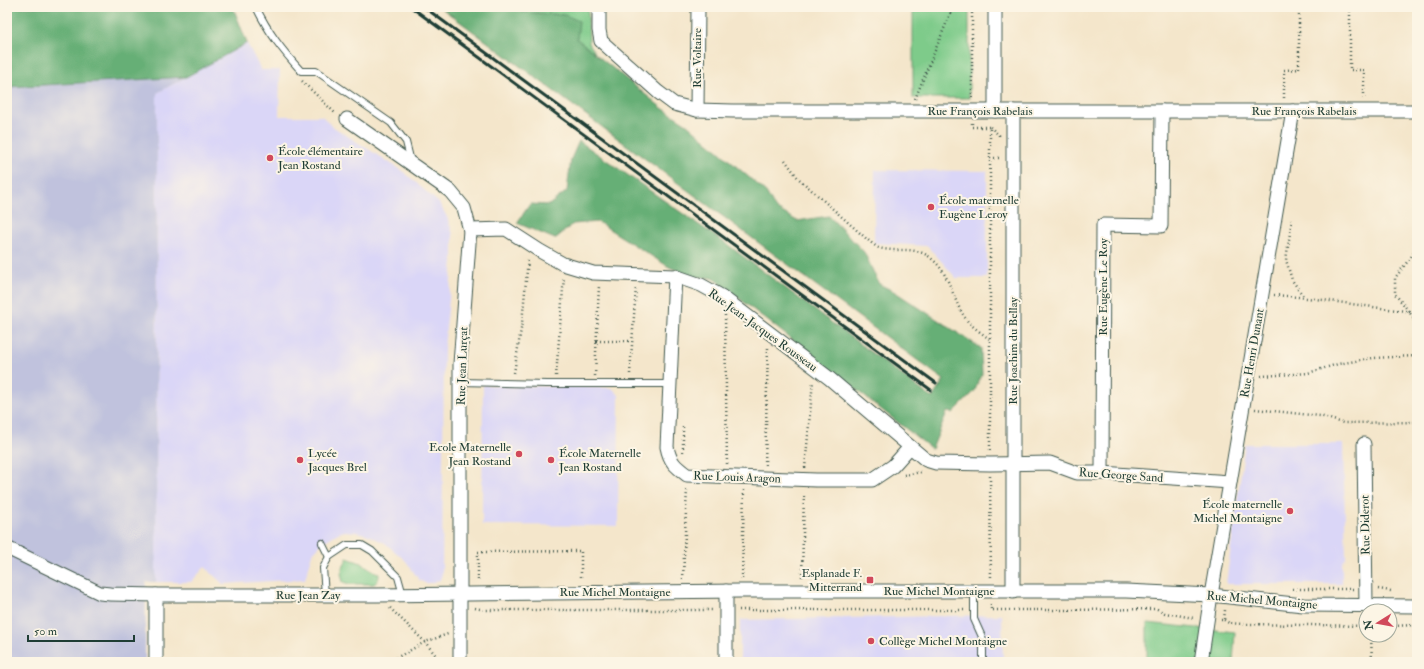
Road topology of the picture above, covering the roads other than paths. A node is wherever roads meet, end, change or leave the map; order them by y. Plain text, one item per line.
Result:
1 (256, 7) edge
2 (599, 7) edge
3 (698, 7) edge
4 (995, 7) edge
5 (697, 110) junction
6 (995, 111) junction
7 (1013, 111) junction
8 (1162, 111) junction
9 (1293, 111) junction
10 (1417, 111) edge
11 (347, 119) dead end
12 (412, 164) junction
13 (470, 230) junction
14 (675, 276) junction
15 (460, 382) junction
16 (670, 384) junction
17 (1364, 444) dead end
18 (910, 447) junction
19 (1013, 463) junction
20 (1102, 473) junction
21 (1230, 482) junction
22 (322, 543) dead end
23 (7, 548) edge
24 (329, 557) junction
25 (726, 591) junction
26 (974, 591) junction
27 (1013, 592) junction
28 (460, 594) junction
29 (156, 595) junction
30 (403, 595) junction
31 (1211, 595) junction
32 (325, 596) junction
33 (1366, 603) edge
34 (1358, 606) edge
35 (1398, 606) edge
36 (1417, 606) edge
37 (156, 662) edge
38 (460, 662) edge
39 (726, 662) edge
40 (983, 662) edge
41 (1200, 662) edge

1 - 12 lane
2 - 5 street, Rue François Rabelais
3 - 5 street, Rue Voltaire
4 - 6 street
5 - 6 street, Rue François Rabelais
6 - 7 street, Rue François Rabelais
7 - 8 street, Rue François Rabelais
7 - 19 street, Rue Joachim du Bellay
8 - 9 street, Rue François Rabelais
8 - 20 street, Rue Eugène Le Roy
9 - 10 street, Rue François Rabelais
9 - 21 street, Rue Henri Dunant
11 - 12 street, Rue Jean Lurçat
12 - 13 street, Rue Jean Lurçat
13 - 14 street, Rue Jean-Jacques Rousseau
13 - 15 street, Rue Jean Lurçat
14 - 16 street, Rue Louis Aragon
14 - 18 street, Rue Jean-Jacques Rousseau
15 - 16 lane
15 - 28 street, Rue Jean Lurçat
16 - 18 street, Rue Louis Aragon
17 - 33 street, Rue Diderot
18 - 19 street, Rue Jean-Jacques Rousseau
19 - 20 street, Rue George Sand
19 - 27 street, Rue Joachim du Bellay
20 - 21 street, Rue George Sand
21 - 31 street, Rue Henri Dunant
22 - 24 lane
23 - 29 street, Rue Jean Zay
24 - 30 lane
24 - 32 lane
25 - 26 street, Rue Michel Montaigne
25 - 28 street, Rue Michel Montaigne
25 - 39 street
26 - 27 street, Rue Michel Montaigne
26 - 40 lane
27 - 31 street, Rue Michel Montaigne
28 - 30 street, Rue Jean Zay
28 - 38 street, Rue Jean Lurçat
29 - 32 street, Rue Jean Zay
29 - 37 street
30 - 32 street, Rue Jean Zay
31 - 34 street, Rue Michel Montaigne
31 - 41 street, Rue Henri Dunant
35 - 36 street, Rue Michel Montaigne

